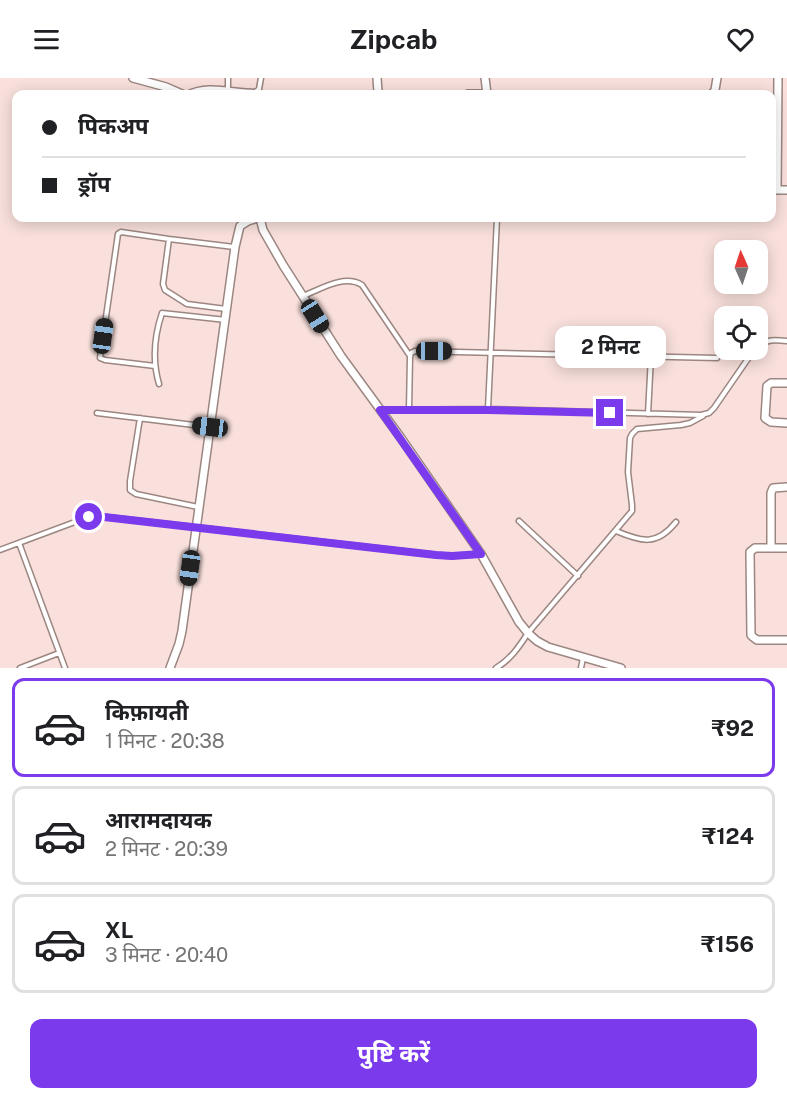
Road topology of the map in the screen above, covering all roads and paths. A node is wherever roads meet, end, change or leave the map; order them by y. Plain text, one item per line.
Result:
1 (133, 78) edge
2 (228, 78) edge
3 (778, 78) edge
4 (146, 80) edge
5 (173, 90) edge
6 (198, 90) edge
7 (228, 90) joint
8 (776, 134) edge
9 (246, 222) edge
10 (260, 222) edge
11 (497, 222) edge
12 (169, 239) junction
13 (235, 247) junction
14 (303, 296) junction
15 (227, 309) junction
16 (226, 320) junction
17 (768, 340) edge
18 (787, 340) edge
19 (490, 352) junction
20 (651, 356) junction
21 (410, 357) junction
22 (714, 358) edge
23 (747, 360) edge
24 (155, 366) junction
25 (787, 383) edge
26 (159, 384) dead end
27 (409, 409) junction
28 (380, 410) junction
29 (488, 410) junction
30 (708, 412) junction
31 (97, 413) dead end
32 (648, 414) junction
33 (140, 418) junction
34 (787, 423) edge
35 (210, 427) junction
36 (787, 487) edge
37 (198, 507) junction
38 (519, 521) dead end
39 (676, 522) dead end
40 (195, 528) junction
41 (616, 531) junction
42 (19, 543) junction
43 (771, 547) junction
44 (787, 548) edge
45 (0, 549) edge
46 (481, 554) junction
47 (578, 576) junction
48 (528, 633) junction
49 (787, 640) edge
50 (59, 653) junction
51 (583, 657) junction
52 (507, 660) junction
53 (20, 668) edge
54 (65, 668) edge
55 (170, 668) edge
56 (496, 668) edge
57 (506, 668) edge
58 (581, 668) edge
59 (621, 668) edge

1 - 4 street
2 - 7 lane
3 - 8 street
4 - 5 street
6 - 7 lane
9 - 13 street
10 - 14 street
11 - 19 lane
12 - 13 lane
12 - 15 lane
12 - 24 lane
13 - 15 street
14 - 21 lane
14 - 28 street
15 - 16 street
16 - 24 lane
16 - 35 street
17 - 18 lane
19 - 20 lane
19 - 21 lane
19 - 29 lane
20 - 22 lane
20 - 32 lane
21 - 27 lane
23 - 30 lane
24 - 26 lane
25 - 34 street
27 - 28 lane
27 - 29 lane
28 - 46 street
29 - 32 lane
30 - 32 lane
30 - 41 lane
31 - 33 lane
33 - 35 lane
33 - 37 lane
35 - 37 street
36 - 43 street
37 - 40 street
38 - 47 lane
39 - 41 lane
40 - 42 lane
40 - 46 lane
40 - 55 street
41 - 47 lane
42 - 45 lane
42 - 50 lane
43 - 44 street
43 - 49 street
46 - 48 street
47 - 48 lane
48 - 51 street
48 - 52 lane
50 - 53 lane
50 - 54 lane
51 - 58 lane
51 - 59 street
52 - 56 lane
52 - 57 lane

